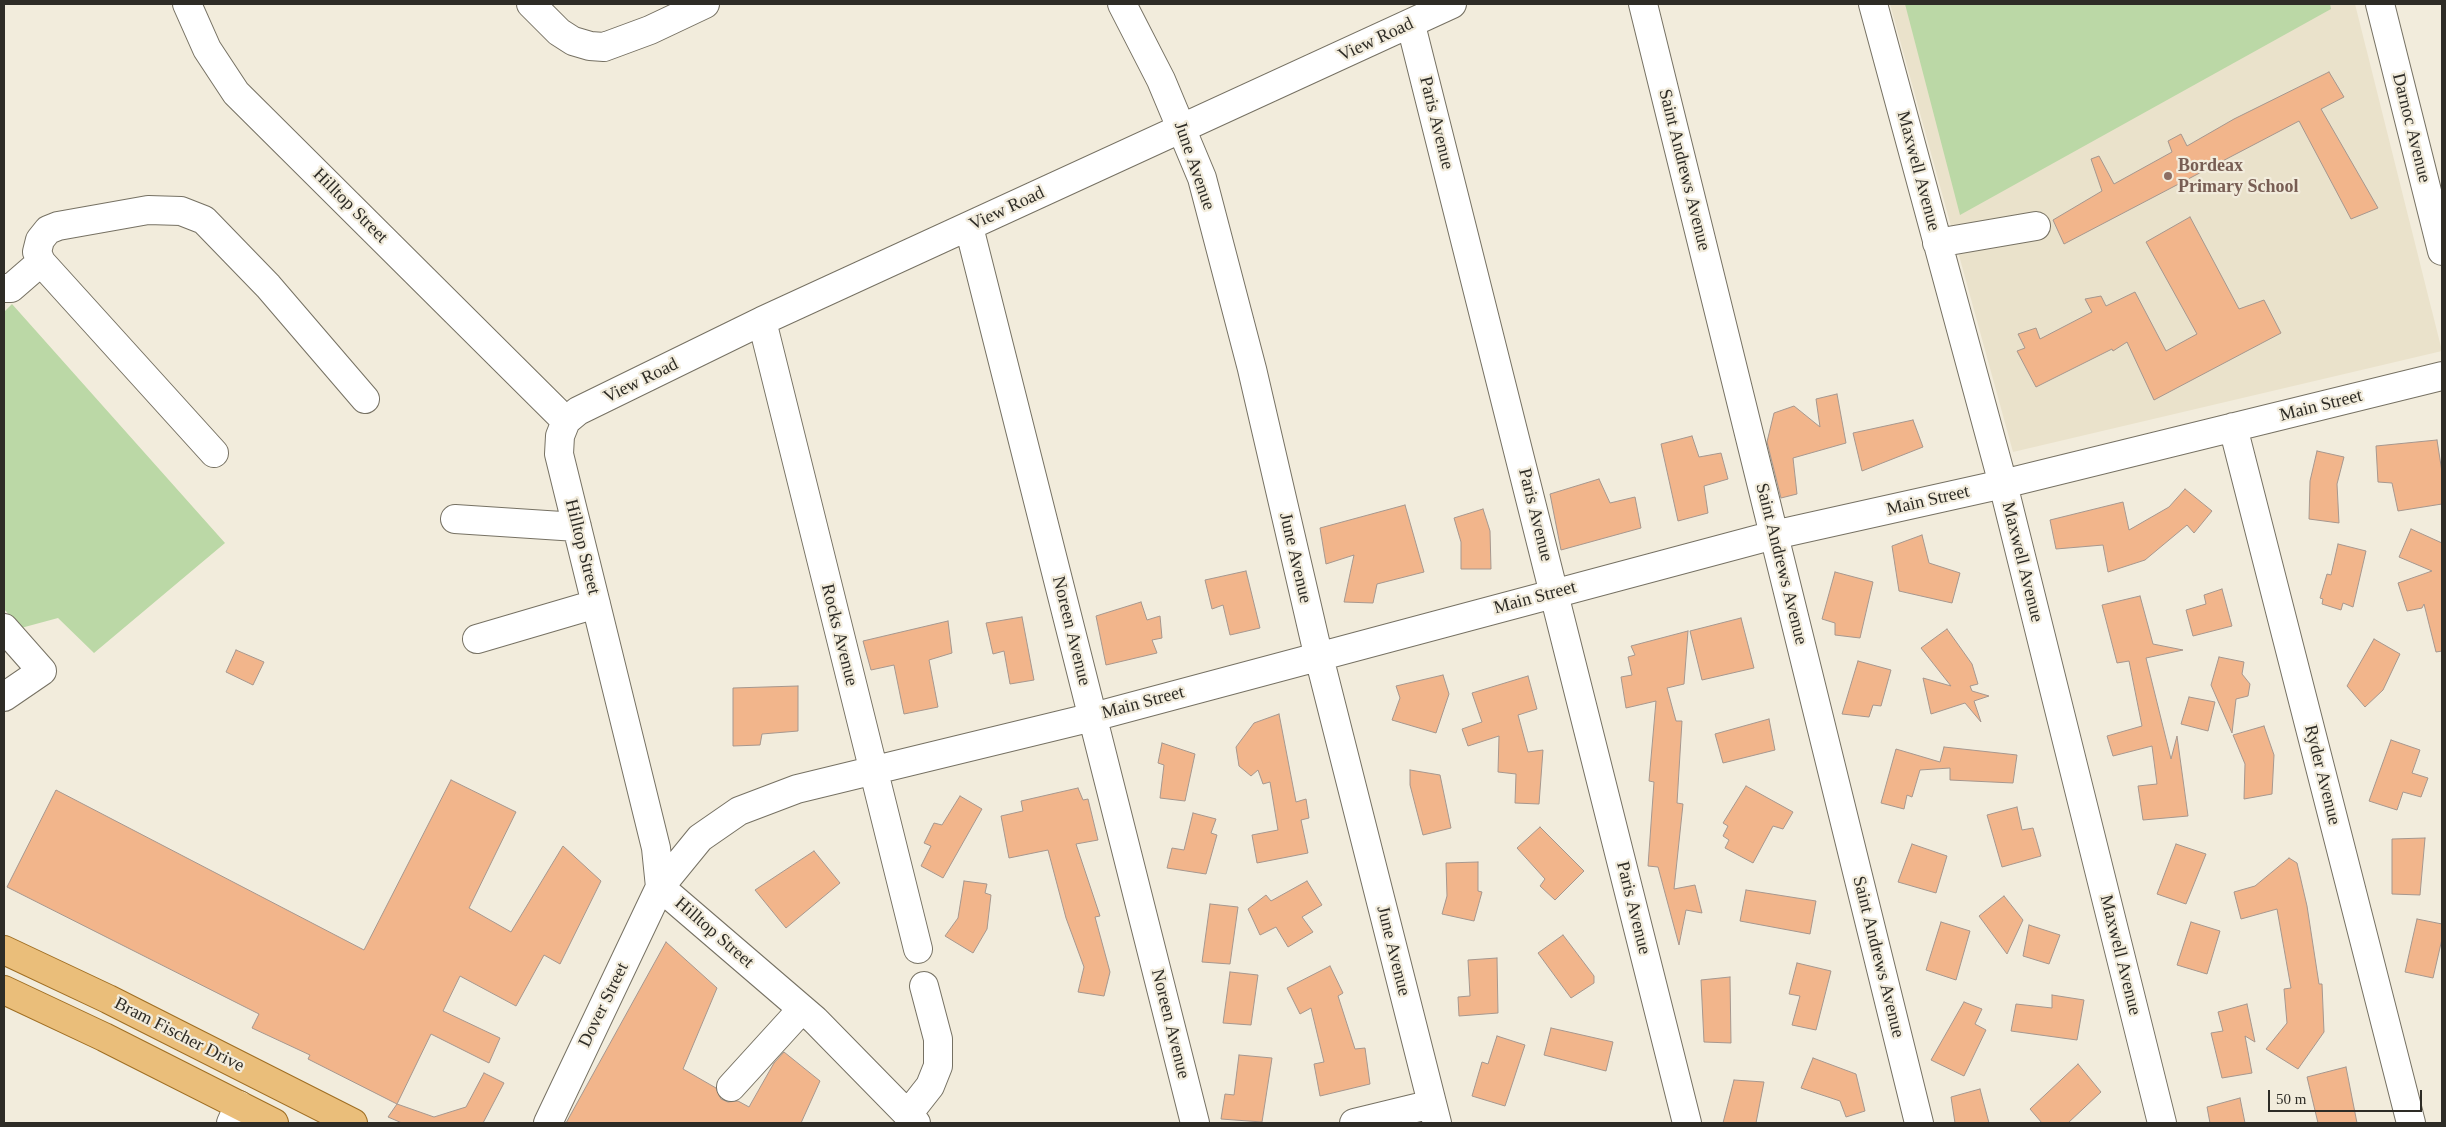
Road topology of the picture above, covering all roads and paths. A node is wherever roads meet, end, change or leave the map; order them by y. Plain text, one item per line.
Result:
1 (187, 4) edge
2 (532, 4) edge
3 (704, 4) edge
4 (1122, 4) edge
5 (1452, 4) edge
6 (1643, 4) edge
7 (1872, 4) edge
8 (2380, 4) edge
9 (1411, 24) junction
10 (1183, 128) junction
11 (2036, 226) dead end
12 (969, 227) junction
13 (1937, 243) junction
14 (2442, 251) edge
15 (41, 262) junction
16 (4, 288) edge
17 (762, 321) junction
18 (2442, 376) edge
19 (365, 399) dead end
20 (566, 421) junction
21 (2233, 427) junction
22 (214, 452) dead end
23 (2003, 484) junction
24 (455, 519) dead end
25 (577, 527) junction
26 (1774, 535) junction
27 (1555, 593) junction
28 (596, 604) junction
29 (4, 628) edge
30 (477, 639) dead end
31 (1318, 656) junction
32 (4, 697) edge
33 (1093, 717) junction
34 (872, 769) junction
35 (660, 887) junction
36 (918, 949) dead end
37 (4, 950) edge
38 (924, 986) dead end
39 (5, 995) edge
40 (802, 1009) junction
41 (731, 1087) dead end
42 (235, 1114) edge
43 (1434, 1114) edge
44 (912, 1119) edge
45 (274, 1123) edge
46 (353, 1123) edge
47 (548, 1123) edge
48 (1195, 1123) edge
49 (1354, 1123) edge
50 (1687, 1123) edge
51 (1919, 1123) edge
52 (2162, 1123) edge
53 (2411, 1123) edge

1 - 20 street, Hilltop Street
2 - 3 street
4 - 10 street, June Avenue
5 - 9 street, View Road
6 - 26 street, Saint Andrews Avenue
7 - 13 street, Maxwell Avenue
8 - 14 street, Darnoc Avenue
9 - 10 street, View Road
9 - 27 street, Paris Avenue
10 - 12 street, View Road
10 - 31 street, June Avenue
11 - 13 street
12 - 17 street, View Road
12 - 33 street, Noreen Avenue
13 - 23 street, Maxwell Avenue
15 - 16 street
15 - 19 street
15 - 22 street
17 - 20 street, View Road
17 - 34 street, Rocks Avenue
18 - 21 street, Main Street
20 - 25 street, Hilltop Street
21 - 23 street, Main Street
21 - 53 street, Ryder Avenue
23 - 26 street, Main Street
23 - 52 street, Maxwell Avenue
24 - 25 street
25 - 28 street, Hilltop Street
26 - 27 street, Main Street
26 - 51 street, Saint Andrews Avenue
27 - 31 street, Main Street
27 - 50 street, Paris Avenue
28 - 30 street
28 - 35 street, Hilltop Street
29 - 32 street
31 - 33 street, Main Street
31 - 43 street, June Avenue
33 - 34 street, Main Street
33 - 48 street, Noreen Avenue
34 - 35 street, Main Street
34 - 36 street, Rocks Avenue
35 - 40 street, Hilltop Street
35 - 47 street, Dover Street
37 - 46 main road, Bram Fischer Drive
38 - 44 street
39 - 42 main road, Bram Fischer Drive
40 - 41 street
40 - 44 street, Hilltop Street
42 - 45 main road, Bram Fischer Drive
43 - 49 street

